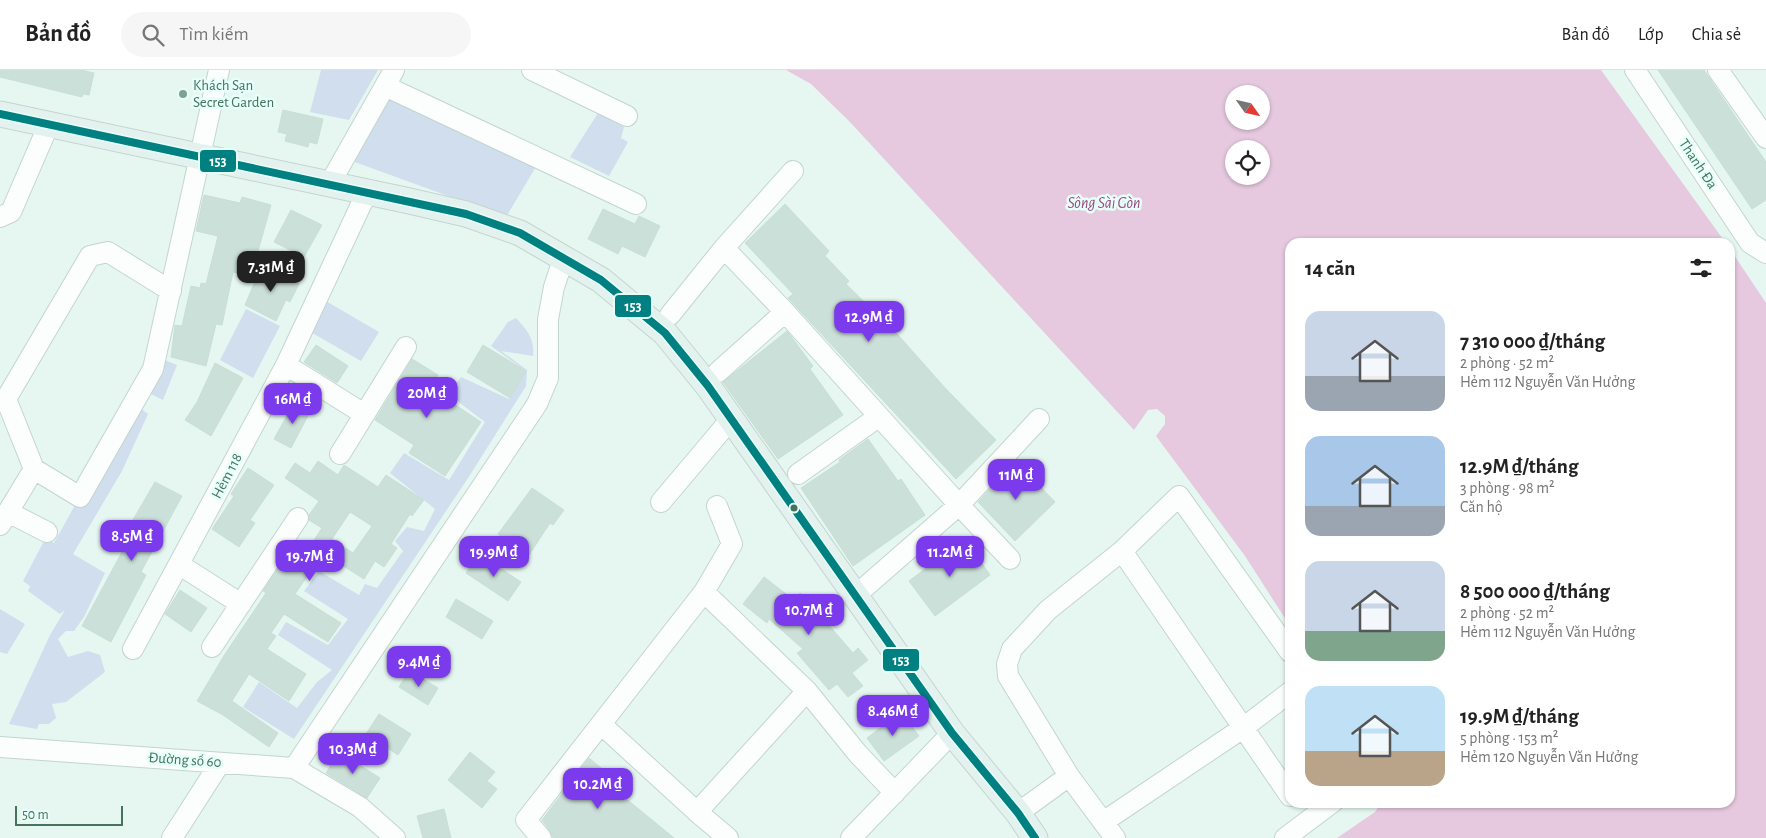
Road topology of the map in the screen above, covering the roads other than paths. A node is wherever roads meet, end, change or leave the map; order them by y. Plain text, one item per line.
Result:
1 (220, 70) edge
2 (532, 70) edge
3 (1635, 70) edge
4 (1718, 70) edge
5 (390, 78) edge
6 (0, 114) edge
7 (627, 116) dead end
8 (49, 124) junction
9 (1766, 138) edge
10 (202, 156) junction
11 (793, 171) dead end
12 (329, 185) junction
13 (367, 192) junction
14 (636, 204) dead end
15 (0, 217) edge
16 (724, 248) junction
17 (1766, 254) edge
18 (564, 257) junction
19 (171, 291) junction
20 (785, 312) junction
21 (667, 323) junction
22 (406, 347) dead end
23 (286, 365) junction
24 (718, 372) dead end
25 (364, 414) junction
26 (878, 417) junction
27 (731, 419) junction
28 (1039, 419) dead end
29 (340, 454) dead end
30 (34, 469) junction
31 (798, 474) dead end
32 (661, 502) dead end
33 (959, 505) junction
34 (717, 506) dead end
35 (298, 518) dead end
36 (4, 519) edge
37 (47, 532) dead end
38 (1122, 551) junction
39 (1010, 559) dead end
40 (180, 564) junction
41 (704, 592) junction
42 (856, 596) junction
43 (241, 604) junction
44 (1285, 645) edge
45 (212, 647) dead end
46 (133, 649) dead end
47 (807, 691) junction
48 (1285, 696) edge
49 (602, 725) junction
50 (1243, 728) junction
51 (952, 733) junction
52 (0, 747) edge
53 (220, 762) junction
54 (294, 768) junction
55 (1069, 776) junction
56 (1285, 789) edge
57 (895, 793) junction
58 (1298, 808) edge
59 (1326, 808) edge
60 (697, 812) junction
61 (1018, 813) junction
62 (1308, 822) junction
63 (1109, 830) edge
64 (390, 834) edge
65 (172, 838) edge
66 (541, 838) edge
67 (728, 838) edge
68 (851, 838) edge
69 (1035, 838) edge
70 (1285, 838) edge

1 - 10 street
2 - 7 street
3 - 17 street, Thanh Đa
4 - 9 street
5 - 12 street
5 - 14 street
6 - 8 main road
8 - 10 main road
8 - 15 street
10 - 12 main road
10 - 19 street
11 - 16 street
12 - 13 main road
13 - 18 main road
13 - 23 street, Hẻm 118
16 - 20 street
16 - 21 street
18 - 21 main road
18 - 54 street
19 - 30 street
19 - 30 street
20 - 24 street
20 - 26 street
21 - 27 main road
22 - 25 street
23 - 25 street
23 - 40 street, Hẻm 118
25 - 29 street
26 - 31 street
26 - 33 street
27 - 32 street
27 - 42 main road
28 - 33 street
30 - 36 street
33 - 39 street
33 - 42 street
34 - 41 street
35 - 43 street
36 - 37 street
38 - 44 street
38 - 50 street
38 - 55 street
40 - 43 street
40 - 46 street, Hẻm 118
41 - 47 street
41 - 49 street
42 - 51 main road
43 - 45 street
47 - 57 street
47 - 60 street
48 - 50 street
49 - 60 street
49 - 66 street
50 - 56 street
50 - 63 street
51 - 57 street
51 - 61 main road
52 - 53 street, Đường số 60
53 - 54 street, Đường số 60
53 - 65 street
54 - 64 street, Đường số 60
55 - 61 street
55 - 63 street
57 - 68 street
58 - 62 street
59 - 62 street
60 - 67 street
61 - 69 main road
62 - 70 street

